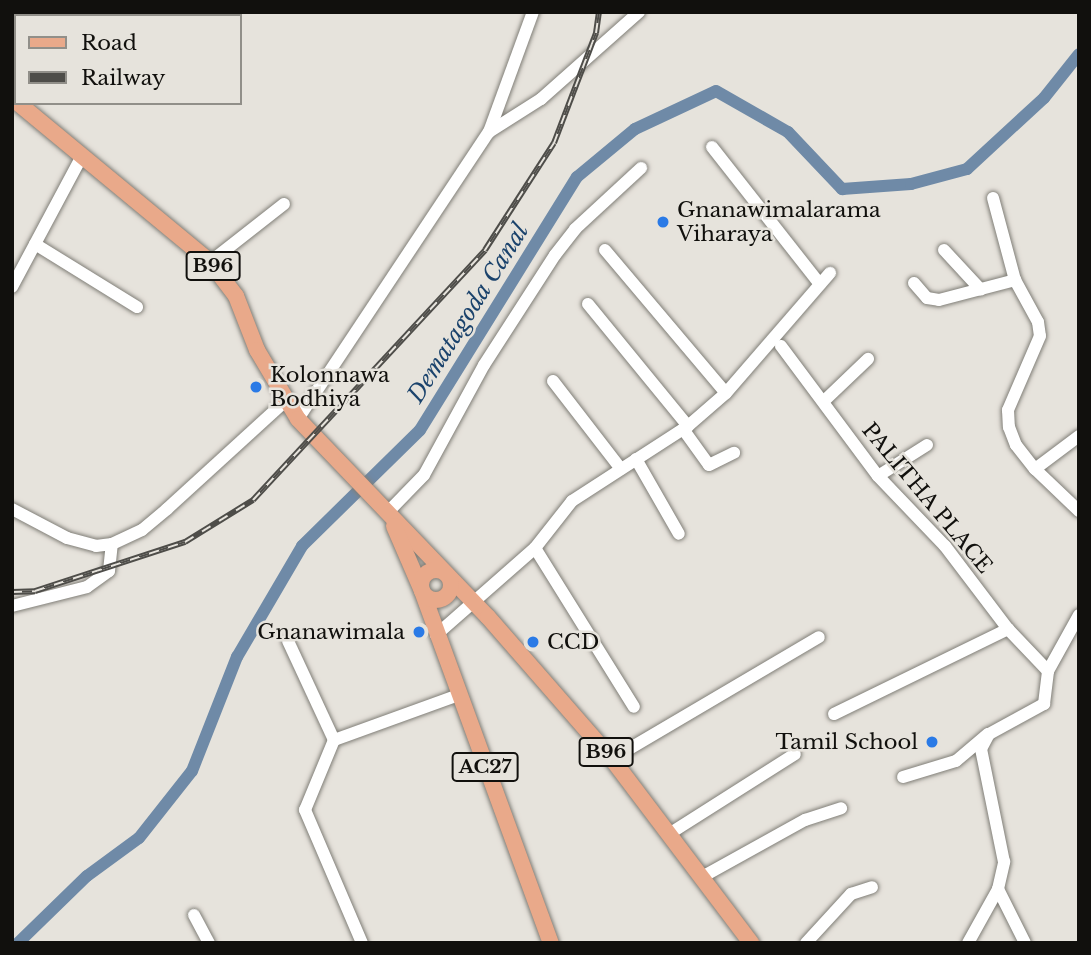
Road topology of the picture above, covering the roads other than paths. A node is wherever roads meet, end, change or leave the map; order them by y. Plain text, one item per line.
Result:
1 (533, 12) edge
2 (639, 12) edge
3 (20, 105) edge
4 (489, 132) junction
5 (712, 147) dead end
6 (82, 156) junction
7 (641, 168) dead end
8 (993, 198) dead end
9 (284, 204) dead end
10 (35, 244) junction
11 (605, 250) dead end
12 (944, 250) dead end
13 (210, 262) junction
14 (830, 272) dead end
15 (1015, 280) junction
16 (914, 283) dead end
17 (820, 284) junction
18 (12, 287) edge
19 (981, 290) junction
20 (588, 304) dead end
21 (137, 307) dead end
22 (781, 346) dead end
23 (867, 359) dead end
24 (553, 382) dead end
25 (726, 393) junction
26 (824, 401) junction
27 (284, 402) junction
28 (298, 419) junction
29 (685, 428) junction
30 (1079, 436) edge
31 (927, 445) dead end
32 (734, 453) dead end
33 (636, 459) junction
34 (621, 469) junction
35 (1035, 469) junction
36 (878, 476) junction
37 (12, 509) edge
38 (1079, 511) edge
39 (388, 514) junction
40 (679, 534) dead end
41 (112, 544) junction
42 (535, 548) junction
43 (447, 574) junction
44 (422, 591) junction
45 (473, 601) junction
46 (12, 606) edge
47 (1079, 615) edge
48 (1008, 629) junction
49 (436, 635) junction
50 (819, 637) dead end
51 (288, 641) dead end
52 (1048, 671) junction
53 (458, 695) junction
54 (634, 708) dead end
55 (834, 714) dead end
56 (989, 734) junction
57 (334, 740) junction
58 (795, 754) dead end
59 (612, 759) junction
60 (904, 777) dead end
61 (841, 808) dead end
62 (669, 834) junction
63 (702, 877) junction
64 (872, 887) dead end
65 (998, 889) junction
66 (194, 915) dead end
67 (209, 943) edge
68 (362, 943) edge
69 (551, 943) edge
70 (751, 943) edge
71 (806, 943) edge
72 (968, 943) edge
73 (1025, 943) edge

1 - 4 street
2 - 4 street
3 - 6 main road, B96
4 - 28 street
5 - 17 street
6 - 10 street
6 - 13 main road, B96
7 - 39 street
8 - 15 street
9 - 13 street
10 - 18 street
10 - 21 street
11 - 25 street
12 - 19 street
13 - 27 main road, B96
14 - 17 street
15 - 19 street
15 - 35 street
16 - 19 street
17 - 25 street
20 - 29 street
22 - 26 street, PALITHA PLACE
23 - 26 street
24 - 34 street
25 - 29 street
26 - 36 street, PALITHA PLACE
27 - 28 main road, B96
27 - 41 street
28 - 39 main road, B96
29 - 32 street
29 - 33 street
30 - 35 street
31 - 36 street
33 - 34 street
33 - 40 street
34 - 42 street
35 - 38 street
36 - 48 street, PALITHA PLACE
37 - 41 street
39 - 43 main road, B96
39 - 44 main road, AC27
41 - 46 street
42 - 45 street
42 - 54 street
43 - 44 main road
43 - 44 main road
43 - 45 main road, B96
44 - 49 main road, AC27
45 - 49 street
45 - 59 main road, B96
47 - 52 street
48 - 52 street, PALITHA PLACE
48 - 55 street
49 - 53 main road, AC27
50 - 59 street
51 - 57 street
52 - 56 street
53 - 57 street
53 - 69 main road, AC27
56 - 60 street
56 - 65 street
57 - 68 street
58 - 62 street
59 - 62 main road, B96
61 - 63 street
62 - 63 main road, B96
63 - 70 main road, B96
64 - 71 street
65 - 72 street
65 - 73 street
66 - 67 street

